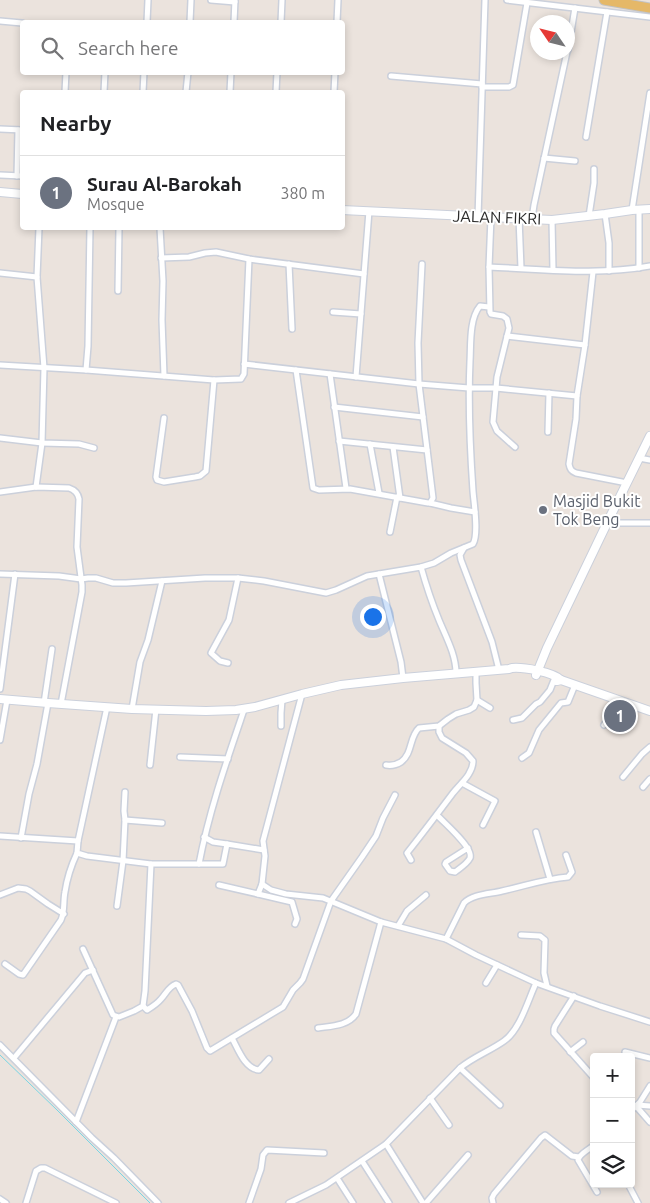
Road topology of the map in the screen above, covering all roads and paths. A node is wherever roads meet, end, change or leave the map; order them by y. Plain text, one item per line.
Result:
1 (148, 0) edge
2 (192, 0) edge
3 (211, 0) edge
4 (282, 0) edge
5 (338, 0) edge
6 (485, 0) edge
7 (507, 0) edge
8 (604, 0) edge
9 (608, 0) edge
10 (628, 0) edge
11 (235, 1) edge
12 (527, 3) junction
13 (650, 7) edge
14 (575, 8) junction
15 (607, 12) junction
16 (574, 15) edge
17 (650, 17) edge
18 (147, 20) edge
19 (190, 20) edge
20 (234, 20) edge
21 (281, 20) edge
22 (337, 20) edge
23 (0, 21) edge
24 (20, 23) edge
25 (565, 60) edge
26 (66, 75) edge
27 (105, 75) edge
28 (144, 75) edge
29 (188, 75) edge
30 (231, 75) edge
31 (277, 75) edge
32 (335, 75) edge
33 (391, 76) dead end
34 (482, 86) junction
35 (65, 90) edge
36 (104, 90) edge
37 (143, 90) edge
38 (186, 90) edge
39 (230, 90) edge
40 (276, 90) edge
41 (334, 90) edge
42 (650, 93) edge
43 (0, 129) edge
44 (20, 130) edge
45 (586, 137) dead end
46 (544, 158) junction
47 (575, 161) dead end
48 (594, 168) dead end
49 (0, 175) edge
50 (20, 176) edge
51 (0, 192) edge
52 (20, 194) edge
53 (650, 209) edge
54 (345, 210) edge
55 (635, 210) junction
56 (370, 211) junction
57 (605, 214) junction
58 (590, 216) junction
59 (478, 217) junction
60 (491, 217) junction
61 (519, 218) junction
62 (532, 219) junction
63 (552, 220) junction
64 (39, 230) edge
65 (90, 230) edge
66 (119, 230) edge
67 (160, 230) edge
68 (161, 258) junction
69 (249, 259) junction
70 (289, 264) junction
71 (422, 264) dead end
72 (650, 266) edge
73 (489, 267) junction
74 (521, 268) junction
75 (639, 268) junction
76 (553, 270) junction
77 (609, 271) junction
78 (593, 272) junction
79 (0, 274) edge
80 (364, 274) junction
81 (37, 277) junction
82 (118, 290) dead end
83 (489, 307) junction
84 (333, 312) dead end
85 (361, 314) junction
86 (292, 329) dead end
87 (507, 336) junction
88 (585, 345) junction
89 (0, 364) edge
90 (244, 364) junction
91 (44, 368) junction
92 (86, 370) junction
93 (296, 370) junction
94 (330, 374) junction
95 (164, 376) junction
96 (356, 377) junction
97 (214, 380) junction
98 (419, 384) junction
99 (469, 388) junction
100 (496, 388) junction
101 (549, 393) junction
102 (577, 396) junction
103 (334, 407) junction
104 (164, 418) dead end
105 (423, 418) junction
106 (548, 432) dead end
107 (650, 436) edge
108 (0, 438) edge
109 (339, 441) junction
110 (42, 443) junction
111 (370, 444) junction
112 (393, 447) junction
113 (515, 447) dead end
114 (94, 448) dead end
115 (427, 450) junction
116 (639, 458) junction
117 (650, 460) edge
118 (627, 483) junction
119 (36, 487) junction
120 (346, 488) junction
121 (0, 492) edge
122 (379, 494) junction
123 (398, 498) junction
124 (430, 503) junction
125 (475, 512) junction
126 (608, 521) junction
127 (650, 523) edge
128 (390, 532) dead end
129 (465, 547) junction
130 (451, 553) junction
131 (461, 560) junction
132 (420, 567) junction
133 (0, 574) edge
134 (15, 574) junction
135 (379, 574) junction
136 (238, 578) junction
137 (81, 579) junction
138 (162, 581) junction
139 (52, 649) dead end
140 (545, 652) junction
141 (228, 663) dead end
142 (499, 670) junction
143 (476, 672) junction
144 (535, 672) junction
145 (456, 673) junction
146 (403, 678) junction
147 (557, 679) junction
148 (575, 685) junction
149 (0, 689) edge
150 (302, 694) junction
151 (4, 699) edge
152 (282, 700) junction
153 (477, 700) junction
154 (622, 701) junction
155 (46, 703) junction
156 (61, 704) junction
157 (107, 707) junction
158 (490, 708) dead end
159 (132, 709) junction
160 (156, 709) junction
161 (244, 710) junction
162 (650, 711) edge
163 (513, 720) dead end
164 (604, 725) dead end
165 (281, 726) dead end
166 (439, 726) junction
167 (0, 740) edge
168 (650, 747) edge
169 (180, 757) dead end
170 (522, 758) dead end
171 (228, 759) junction
172 (386, 764) dead end
173 (150, 765) dead end
174 (623, 777) dead end
175 (650, 779) edge
176 (462, 783) junction
177 (643, 787) dead end
178 (125, 792) dead end
179 (395, 795) dead end
180 (437, 815) junction
181 (125, 820) junction
182 (162, 823) dead end
183 (483, 825) dead end
184 (536, 832) dead end
185 (0, 836) edge
186 (21, 838) junction
187 (204, 838) junction
188 (78, 841) junction
189 (227, 844) junction
190 (468, 848) junction
191 (264, 850) junction
192 (77, 853) junction
193 (566, 855) dead end
194 (123, 860) junction
195 (411, 860) dead end
196 (151, 864) junction
197 (199, 864) junction
198 (550, 879) junction
199 (262, 884) junction
200 (219, 885) dead end
201 (258, 894) junction
202 (0, 895) edge
203 (426, 895) dead end
204 (331, 901) junction
205 (117, 906) dead end
206 (64, 914) junction
207 (381, 922) junction
208 (295, 924) dead end
209 (398, 926) junction
210 (521, 935) dead end
211 (446, 939) junction
212 (83, 949) dead end
213 (5, 964) dead end
214 (497, 965) junction
215 (92, 970) junction
216 (486, 983) dead end
217 (536, 983) junction
218 (547, 986) junction
219 (574, 996) junction
220 (143, 1006) junction
221 (116, 1017) junction
222 (650, 1022) edge
223 (318, 1028) dead end
224 (232, 1038) junction
225 (583, 1042) dead end
226 (0, 1046) edge
227 (570, 1052) junction
228 (625, 1052) dead end
229 (14, 1058) junction
230 (650, 1058) edge
231 (269, 1059) dead end
232 (460, 1068) junction
233 (590, 1074) edge
234 (650, 1086) edge
235 (430, 1098) junction
236 (500, 1105) dead end
237 (650, 1106) edge
238 (635, 1107) edge
239 (76, 1122) junction
240 (650, 1122) edge
241 (449, 1126) dead end
242 (386, 1144) junction
243 (590, 1148) edge
244 (324, 1153) dead end
245 (468, 1156) dead end
246 (579, 1158) junction
247 (362, 1160) junction
248 (337, 1178) junction
249 (630, 1188) edge
250 (597, 1192) dead end
251 (0, 1199) edge
252 (6, 1203) edge
253 (26, 1203) edge
254 (116, 1203) edge
255 (158, 1203) edge
256 (249, 1203) edge
257 (289, 1203) edge
258 (353, 1203) edge
259 (389, 1203) edge
260 (424, 1203) edge
261 (493, 1203) edge
262 (638, 1203) edge

1 - 18 street
2 - 19 street
3 - 11 street
4 - 21 street
5 - 22 street
6 - 34 street
7 - 12 street
8 - 9 main road
9 - 13 main road
10 - 13 main road
11 - 20 street
12 - 14 street
12 - 34 street
14 - 15 street
14 - 16 street
15 - 17 street
15 - 45 street
23 - 24 street
25 - 46 street
26 - 35 street
27 - 36 street
28 - 37 street
29 - 38 street
30 - 39 street
31 - 40 street
32 - 41 street
33 - 34 street
34 - 59 street
42 - 55 street
43 - 44 street
44 - 50 street
46 - 47 street
46 - 62 street
48 - 58 street
49 - 50 street
51 - 52 main road
53 - 55 main road, JALAN FIKRI
54 - 56 main road, JALAN FIKRI
55 - 57 main road, JALAN FIKRI
55 - 75 street
56 - 59 main road, JALAN FIKRI
56 - 80 street
57 - 58 main road, JALAN FIKRI
57 - 77 street
58 - 63 main road, JALAN FIKRI
59 - 60 main road, JALAN FIKRI
60 - 61 main road, JALAN FIKRI
60 - 73 street
61 - 62 main road, JALAN FIKRI
61 - 74 street
62 - 63 main road, JALAN FIKRI
63 - 76 street
64 - 81 street
65 - 92 street
66 - 82 street
67 - 68 street
68 - 69 street
68 - 95 street
69 - 70 street
69 - 90 street
70 - 80 street
70 - 86 street
71 - 98 street
72 - 75 street
73 - 74 street
73 - 83 street
74 - 76 street
75 - 77 street
76 - 78 street
77 - 78 street
78 - 88 street
79 - 81 street
80 - 85 street
81 - 91 street
83 - 87 street
83 - 99 street
84 - 85 street
85 - 96 street
87 - 88 street
87 - 100 street
88 - 102 street
89 - 91 street
90 - 93 street
90 - 97 street
91 - 92 street
91 - 110 street
92 - 95 street
93 - 94 street
93 - 120 street
94 - 96 street
94 - 103 street
95 - 97 street
96 - 98 street
97 - 104 street
98 - 99 street
98 - 105 street
99 - 100 street
99 - 125 street
100 - 101 street
100 - 113 street
101 - 102 street
101 - 106 street
102 - 118 street
103 - 105 street
103 - 109 street
105 - 115 street
107 - 116 main road
108 - 110 street
109 - 111 street
109 - 120 street
110 - 114 street
110 - 119 street
111 - 112 street
111 - 122 street
112 - 115 street
112 - 123 street
115 - 124 street
116 - 117 street
116 - 118 main road
118 - 126 main road
119 - 121 street
119 - 137 street
120 - 122 street
122 - 123 street
123 - 124 street
123 - 128 street
124 - 125 street
125 - 129 street
126 - 127 street
126 - 140 main road
129 - 130 street
129 - 131 street
130 - 131 street
130 - 132 street
131 - 142 street
132 - 135 street
132 - 145 street
133 - 134 street
134 - 137 street
134 - 149 street
135 - 136 street
135 - 146 street
136 - 138 street
136 - 141 street
137 - 138 street
137 - 156 street
138 - 159 street
139 - 155 street
140 - 144 main road
140 - 147 main road
142 - 143 main road
142 - 144 main road
143 - 145 main road
143 - 153 street
144 - 147 main road
145 - 146 main road
146 - 150 main road
147 - 148 main road
147 - 163 street
148 - 154 main road
148 - 170 street
150 - 152 main road
150 - 191 street
151 - 155 main road
151 - 167 street
152 - 161 main road
152 - 165 street
153 - 158 street
153 - 166 street
154 - 162 main road
154 - 164 street
155 - 156 main road
155 - 186 street
156 - 157 main road
157 - 159 main road
157 - 188 street
159 - 160 main road
160 - 161 main road
160 - 173 street
161 - 171 street
166 - 172 street
166 - 176 street
168 - 174 street
169 - 171 street
171 - 187 street
175 - 177 street
176 - 180 street
176 - 183 street
178 - 181 street
179 - 204 street
180 - 190 street
180 - 195 street
181 - 182 street
181 - 194 street
184 - 198 street
185 - 186 street
186 - 188 street
187 - 189 street
187 - 197 street
188 - 192 street
189 - 191 street
189 - 197 street
190 - 190 street
191 - 199 street
192 - 194 street
192 - 206 street
193 - 198 street
194 - 196 street
194 - 205 street
196 - 197 street
196 - 220 street
198 - 211 street
199 - 201 street
199 - 204 street
200 - 201 street
201 - 208 street
202 - 206 street
203 - 209 street
204 - 207 street
204 - 224 street
206 - 213 street
207 - 209 street
207 - 223 street
209 - 211 street
210 - 218 street
211 - 214 street
212 - 215 street
214 - 216 street
214 - 217 street
215 - 221 street
215 - 229 street
217 - 218 street
217 - 232 street
218 - 219 street
219 - 222 street
219 - 227 street
220 - 221 street
220 - 224 street
221 - 239 street
224 - 231 street
225 - 227 street
226 - 229 street
227 - 233 street
228 - 230 street
229 - 239 street
232 - 235 street
232 - 236 street
234 - 238 street
235 - 241 street
235 - 242 street
237 - 238 street
238 - 240 street
239 - 255 street
242 - 247 street
242 - 260 street
243 - 246 street
244 - 256 street
245 - 260 street
246 - 250 street
246 - 261 street
247 - 248 street
247 - 259 street
248 - 257 street
248 - 258 street
249 - 262 street
251 - 252 street
253 - 254 street

